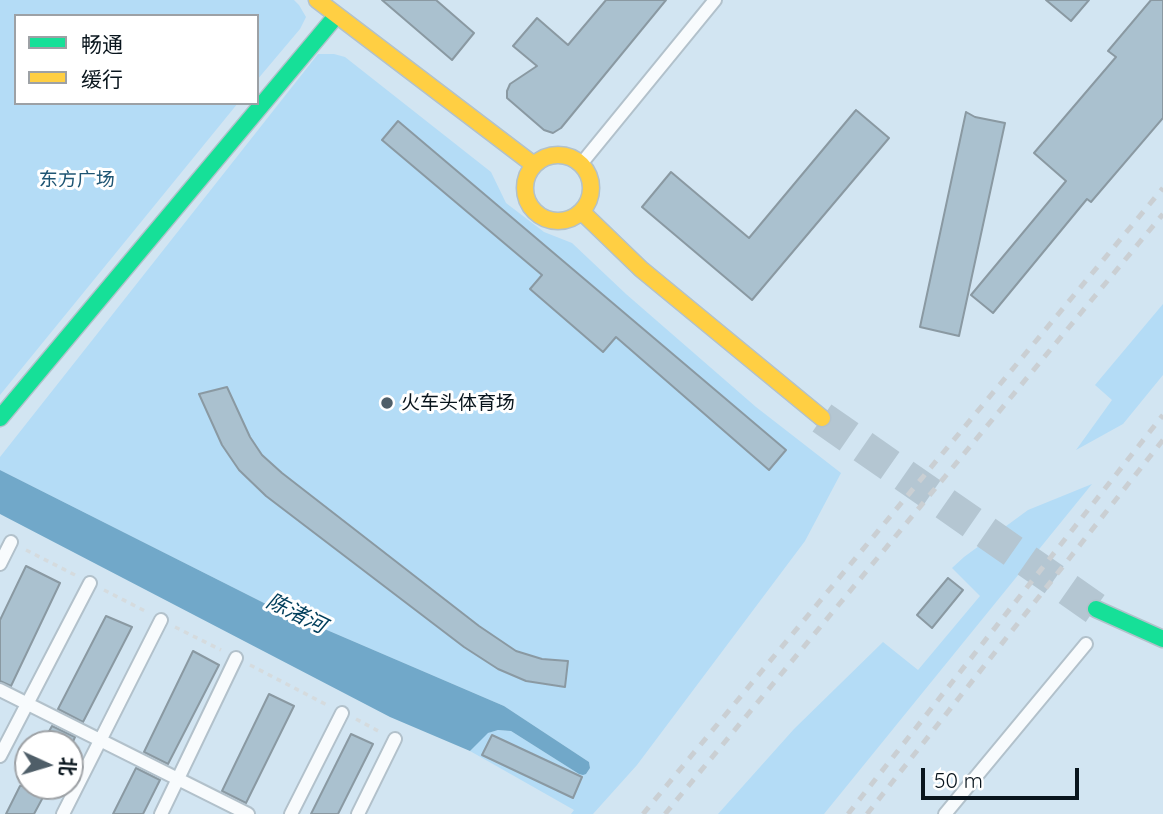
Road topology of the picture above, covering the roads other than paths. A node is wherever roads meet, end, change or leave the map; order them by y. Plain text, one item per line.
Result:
1 (317, 0) edge
2 (715, 0) edge
3 (339, 12) junction
4 (582, 164) junction
5 (534, 165) junction
6 (582, 212) junction
7 (0, 418) edge
8 (822, 418) tunnel mouth
9 (12, 542) road end
10 (0, 564) edge
11 (90, 583) road end
12 (1096, 610) tunnel mouth
13 (162, 620) road end
14 (1163, 639) edge
15 (1086, 644) dead end
16 (236, 658) road end
17 (0, 690) edge
18 (27, 704) junction
19 (342, 713) road end
20 (395, 739) road end
21 (100, 741) junction
22 (0, 756) edge
23 (177, 779) junction
24 (63, 814) edge
25 (161, 814) edge
26 (248, 814) edge
27 (291, 814) edge
28 (358, 814) edge
29 (945, 814) edge

1 - 3 street
2 - 4 lane
3 - 5 street
3 - 7 street
4 - 5 street
4 - 6 street
5 - 6 street
6 - 8 street
9 - 10 lane
11 - 18 lane
12 - 14 street
13 - 21 lane
15 - 29 lane
16 - 23 lane
17 - 18 lane
18 - 21 lane
18 - 22 lane
19 - 27 lane
20 - 28 lane
21 - 23 lane
21 - 24 lane
23 - 25 lane
23 - 26 lane

